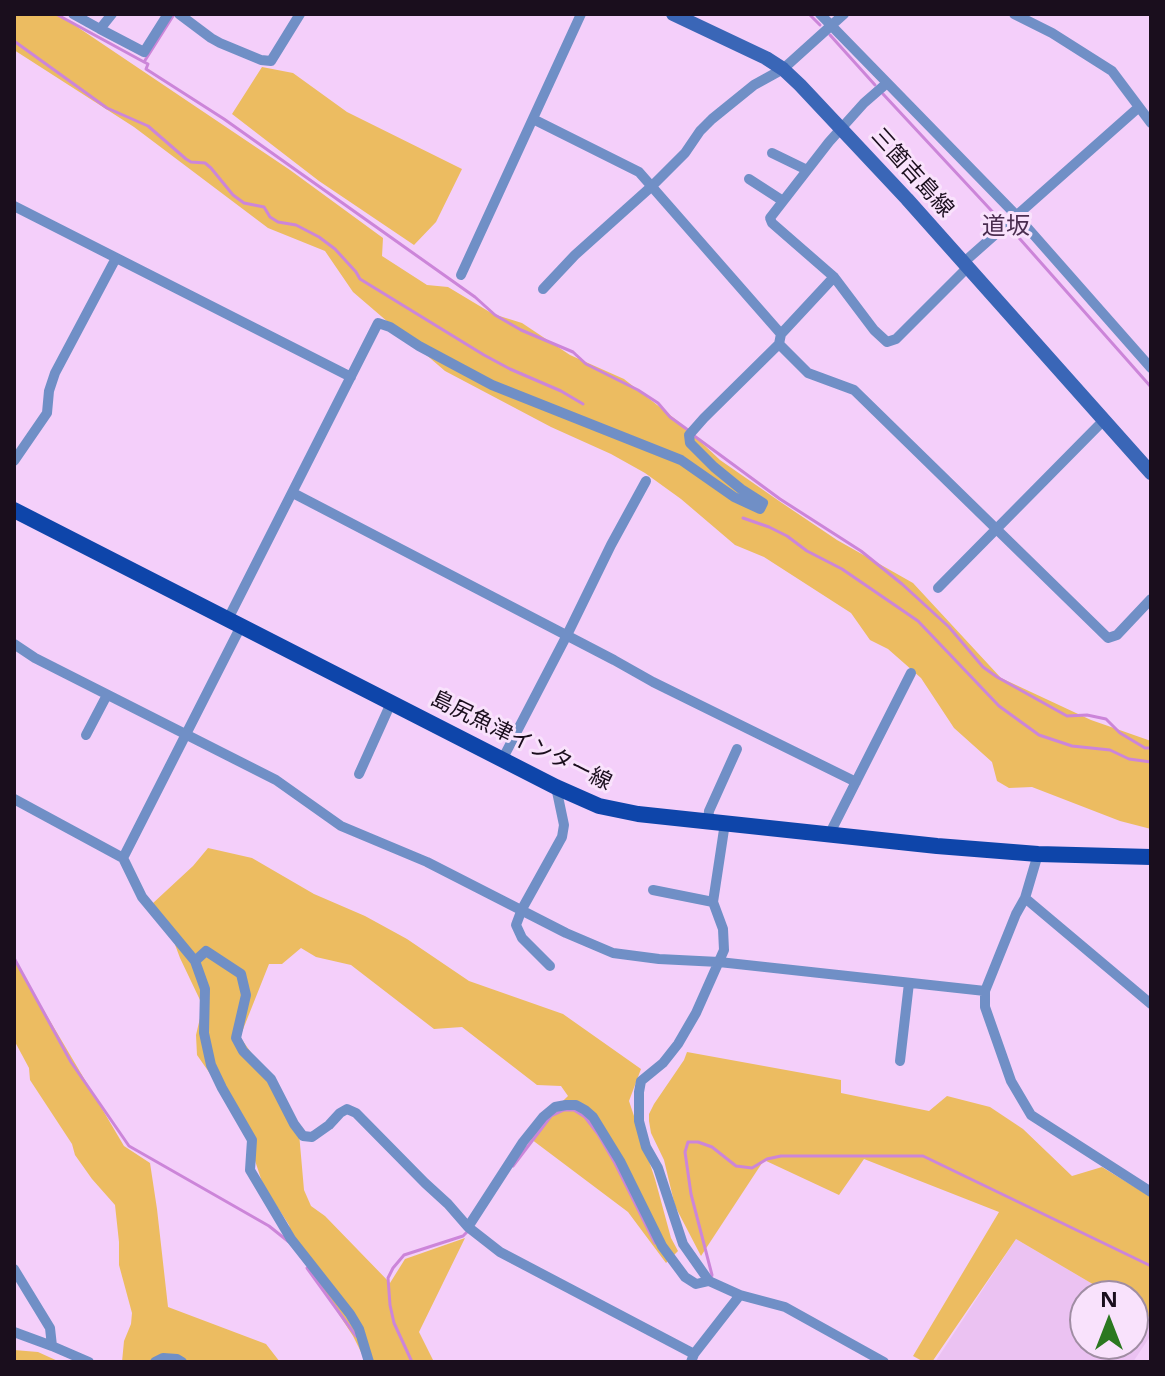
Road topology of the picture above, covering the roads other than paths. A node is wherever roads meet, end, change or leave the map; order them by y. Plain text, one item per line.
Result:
1 (73, 14) edge
2 (112, 14) edge
3 (179, 14) edge
4 (300, 14) edge
5 (581, 14) edge
6 (673, 14) edge
7 (820, 14) edge
8 (844, 14) edge
9 (1014, 14) edge
10 (167, 15) edge
11 (831, 25) junction
12 (100, 29) junction
13 (783, 69) junction
14 (887, 83) junction
15 (1139, 107) junction
16 (533, 119) junction
17 (1151, 123) edge
18 (842, 128) junction
19 (772, 153) dead end
20 (807, 170) junction
21 (749, 179) dead end
22 (652, 186) junction
23 (783, 201) junction
24 (14, 206) edge
25 (1010, 222) junction
26 (116, 258) junction
27 (965, 266) junction
28 (461, 275) dead end
29 (834, 277) junction
30 (543, 289) dead end
31 (780, 339) junction
32 (1151, 368) edge
33 (351, 377) junction
34 (1104, 420) junction
35 (14, 461) edge
36 (1150, 470) edge
37 (646, 481) dead end
38 (293, 493) junction
39 (14, 510) edge
40 (997, 529) junction
41 (938, 588) dead end
42 (1151, 599) edge
43 (234, 622) junction
44 (567, 635) junction
45 (14, 644) edge
46 (911, 673) dead end
47 (107, 695) junction
48 (391, 703) junction
49 (186, 734) junction
50 (86, 735) dead end
51 (737, 749) dead end
52 (502, 760) junction
53 (359, 774) dead end
54 (856, 782) junction
55 (556, 787) junction
56 (14, 799) edge
57 (708, 821) junction
58 (725, 823) junction
59 (830, 833) junction
60 (1038, 854) junction
61 (1151, 857) edge
62 (123, 858) junction
63 (653, 890) dead end
64 (1025, 898) junction
65 (713, 902) junction
66 (522, 909) junction
67 (195, 961) junction
68 (719, 962) junction
69 (550, 966) dead end
70 (909, 983) junction
71 (985, 991) junction
72 (1151, 1004) edge
73 (900, 1061) dead end
74 (1151, 1192) edge
75 (468, 1227) junction
76 (14, 1269) edge
77 (709, 1281) junction
78 (740, 1295) junction
79 (14, 1332) edge
80 (52, 1346) junction
81 (692, 1358) edge
82 (89, 1362) edge
83 (155, 1362) edge
84 (182, 1362) edge
85 (369, 1362) edge
86 (884, 1362) edge

1 - 12 street
2 - 12 street
3 - 4 street
5 - 16 street
6 - 13 main road, 三箇吉島線
7 - 11 street
8 - 11 street
9 - 15 street
10 - 12 street
11 - 13 street
11 - 14 street
13 - 18 main road, 三箇吉島線
13 - 22 street
14 - 18 street
14 - 25 street
15 - 17 street
15 - 25 street
16 - 22 street
16 - 28 street
18 - 20 street
18 - 27 main road, 三箇吉島線
19 - 20 street
20 - 23 street
21 - 23 street
22 - 30 street
22 - 31 street
23 - 29 street
24 - 26 street
25 - 27 street
25 - 32 street
26 - 33 street
26 - 35 street
27 - 29 street
27 - 34 main road, 三箇吉島線
29 - 31 street
31 - 33 street
31 - 40 street
33 - 38 street
34 - 36 main road, 三箇吉島線
34 - 40 street
37 - 44 street
38 - 43 street
38 - 44 street
39 - 43 main road, 島尻魚津インター線
40 - 41 street
40 - 42 street
43 - 48 main road, 島尻魚津インター線
43 - 49 street
44 - 52 street
44 - 54 street
45 - 47 street
46 - 54 street
47 - 49 street
47 - 50 street
48 - 52 main road, 島尻魚津インター線
48 - 53 street
49 - 62 street
49 - 66 street
51 - 57 street
52 - 55 main road, 島尻魚津インター線
54 - 59 street
55 - 57 main road, 島尻魚津インター線
55 - 66 street
56 - 62 street
57 - 58 main road, 島尻魚津インター線
58 - 59 main road, 島尻魚津インター線
58 - 65 street
59 - 60 main road, 島尻魚津インター線
60 - 61 main road, 島尻魚津インター線
60 - 64 street
62 - 67 street
63 - 65 street
64 - 71 street
64 - 72 street
65 - 68 street
66 - 68 street
66 - 69 street
67 - 75 street
67 - 85 street
68 - 70 street
68 - 77 street
70 - 71 street
70 - 73 street
71 - 74 street
75 - 77 street
75 - 81 street
76 - 80 street
77 - 78 street
78 - 81 street
78 - 86 street
79 - 80 street
80 - 82 street
83 - 84 street

